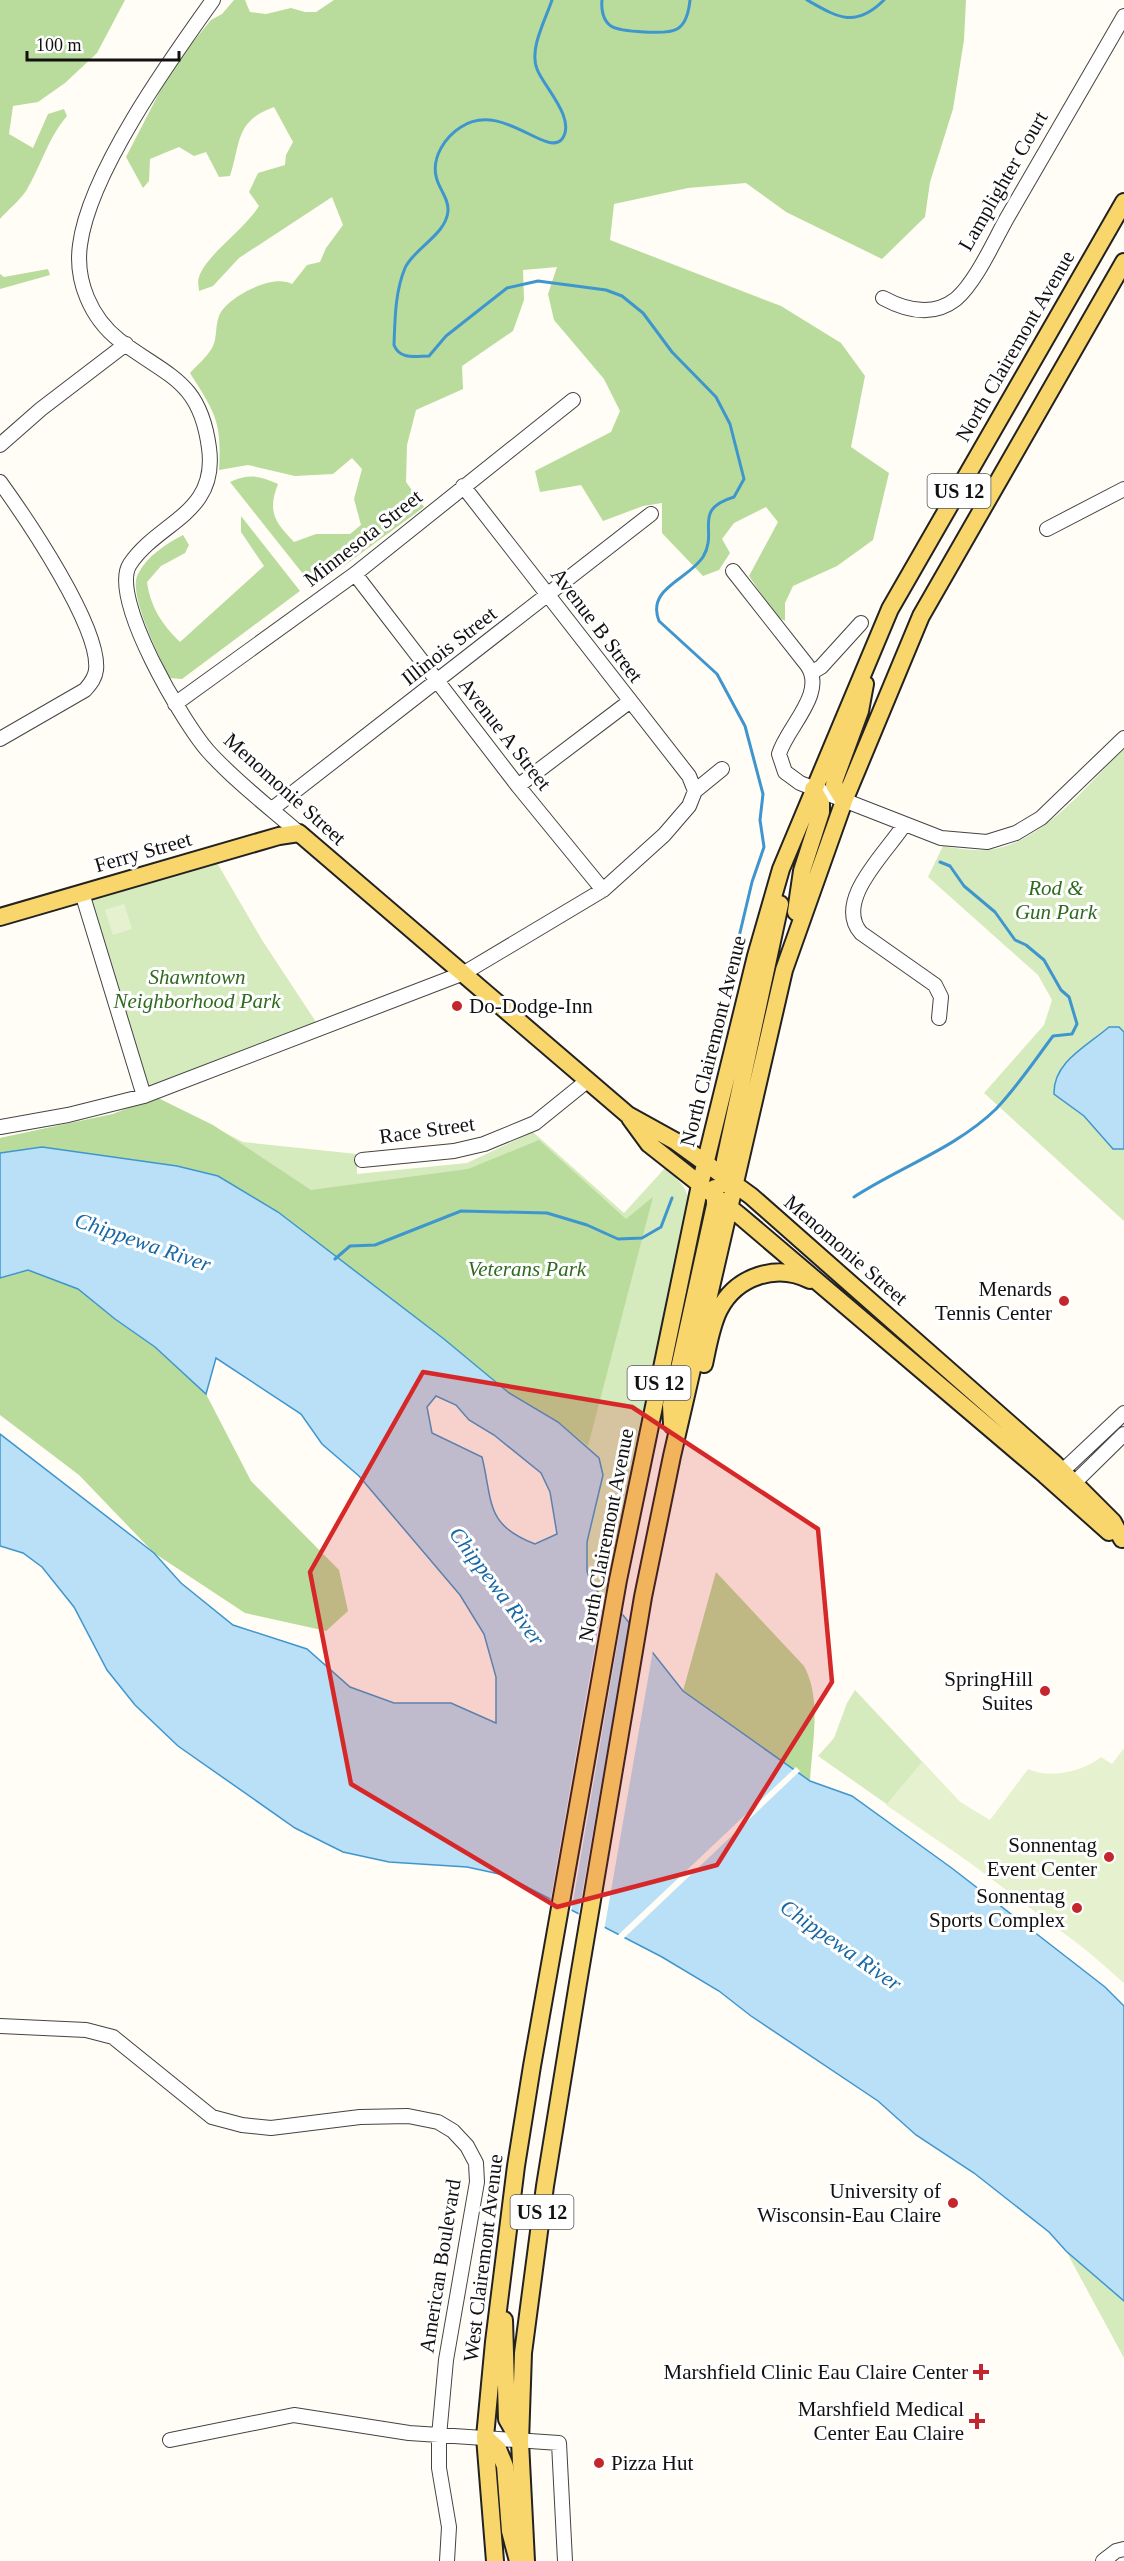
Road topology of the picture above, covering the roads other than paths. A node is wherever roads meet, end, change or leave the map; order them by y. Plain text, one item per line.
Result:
1 (213, 0) edge
2 (1124, 16) edge
3 (1124, 202) edge
4 (1124, 262) edge
5 (883, 298) dead end
6 (126, 344) junction
7 (573, 400) dead end
8 (0, 445) edge
9 (0, 482) edge
10 (464, 486) junction
11 (1124, 489) edge
12 (651, 514) dead end
13 (1047, 529) dead end
14 (733, 571) dead end
15 (355, 574) junction
16 (549, 595) junction
17 (861, 623) dead end
18 (866, 665) junction
19 (811, 673) junction
20 (437, 682) junction
21 (629, 702) junction
22 (175, 704) junction
23 (1124, 738) edge
24 (0, 739) edge
25 (722, 769) dead end
26 (518, 786) junction
27 (813, 789) junction
28 (695, 791) junction
29 (844, 801) junction
30 (272, 809) junction
31 (904, 825) junction
32 (299, 833) junction
33 (785, 861) junction
34 (603, 890) junction
35 (82, 893) junction
36 (0, 917) edge
37 (793, 943) junction
38 (464, 973) junction
39 (939, 1018) dead end
40 (587, 1081) junction
41 (144, 1096) junction
42 (628, 1115) junction
43 (0, 1127) edge
44 (362, 1160) dead end
45 (706, 1163) junction
46 (728, 1180) junction
47 (700, 1185) junction
48 (722, 1201) junction
49 (822, 1286) junction
50 (1124, 1413) edge
51 (1124, 1434) edge
52 (1063, 1482) junction
53 (657, 1532) junction
54 (1123, 1540) edge
55 (550, 1964) joint
56 (0, 2026) edge
57 (502, 2277) junction
58 (439, 2436) junction
59 (485, 2437) junction
60 (170, 2440) dead end
61 (520, 2442) junction
62 (1124, 2549) edge
63 (447, 2561) edge
64 (495, 2561) edge
65 (518, 2561) edge
66 (526, 2561) edge
67 (565, 2561) edge
68 (1103, 2561) edge

1 - 6 street, Menomonie Street
2 - 5 street, Lamplighter Court
3 - 18 main road, North Clairemont Avenue / US 12
4 - 29 main road, US 12
6 - 8 street
6 - 22 street, Menomonie Street
7 - 10 street, Minnesota Street
9 - 24 street
10 - 15 street, Minnesota Street
10 - 16 street, Avenue B Street
11 - 13 street
12 - 16 street, Illinois Street
14 - 19 street
15 - 20 street, Avenue A Street
15 - 22 street, Minnesota Street
16 - 20 street, Illinois Street
16 - 21 street, Avenue B Street
17 - 19 street
18 - 27 main road, North Clairemont Avenue / US 12
18 - 29 main road
19 - 27 street
20 - 26 street, Avenue A Street
20 - 30 street, Illinois Street
21 - 26 street
21 - 28 street, Avenue B Street
22 - 30 street, Menomonie Street
23 - 31 street
25 - 28 street
26 - 34 street, Avenue A Street
27 - 29 street
27 - 33 main road, North Clairemont Avenue / US 12
27 - 37 main road
28 - 34 street
29 - 31 street
29 - 37 main road, US 12
30 - 32 street, Menomonie Street
31 - 39 street
32 - 35 main road, Ferry Street
32 - 38 main road, Menomonie Street
33 - 45 main road, North Clairemont Avenue / US 12
33 - 46 main road
34 - 38 street
35 - 36 main road, Ferry Street
35 - 41 street
37 - 46 main road, US 12
38 - 40 main road, Menomonie Street
38 - 41 street
40 - 42 main road, Menomonie Street
40 - 44 street, Race Street
41 - 43 street
42 - 45 main road, Menomonie Street
42 - 47 main road, Menomonie Street
45 - 46 main road, Menomonie Street
45 - 47 main road, North Clairemont Avenue / US 12
45 - 48 main road
46 - 48 main road
46 - 52 main road, Menomonie Street
47 - 48 main road, Menomonie Street
47 - 55 main road, North Clairemont Avenue / US 12
48 - 49 main road, Menomonie Street
48 - 53 main road, US 12
49 - 52 main road, Menomonie Street
49 - 53 main road
50 - 52 street
51 - 52 street
52 - 54 main road, Menomonie Street
53 - 61 main road, US 12
55 - 57 main road, West Clairemont Avenue / US 12
56 - 58 street, American Boulevard
57 - 59 main road, West Clairemont Avenue / US 12
57 - 61 main road
58 - 59 street
58 - 60 street
58 - 63 street, American Boulevard
59 - 61 street
59 - 64 main road, West Clairemont Avenue / US 12
59 - 65 main road
61 - 66 main road, US 12
61 - 67 street
62 - 68 street

